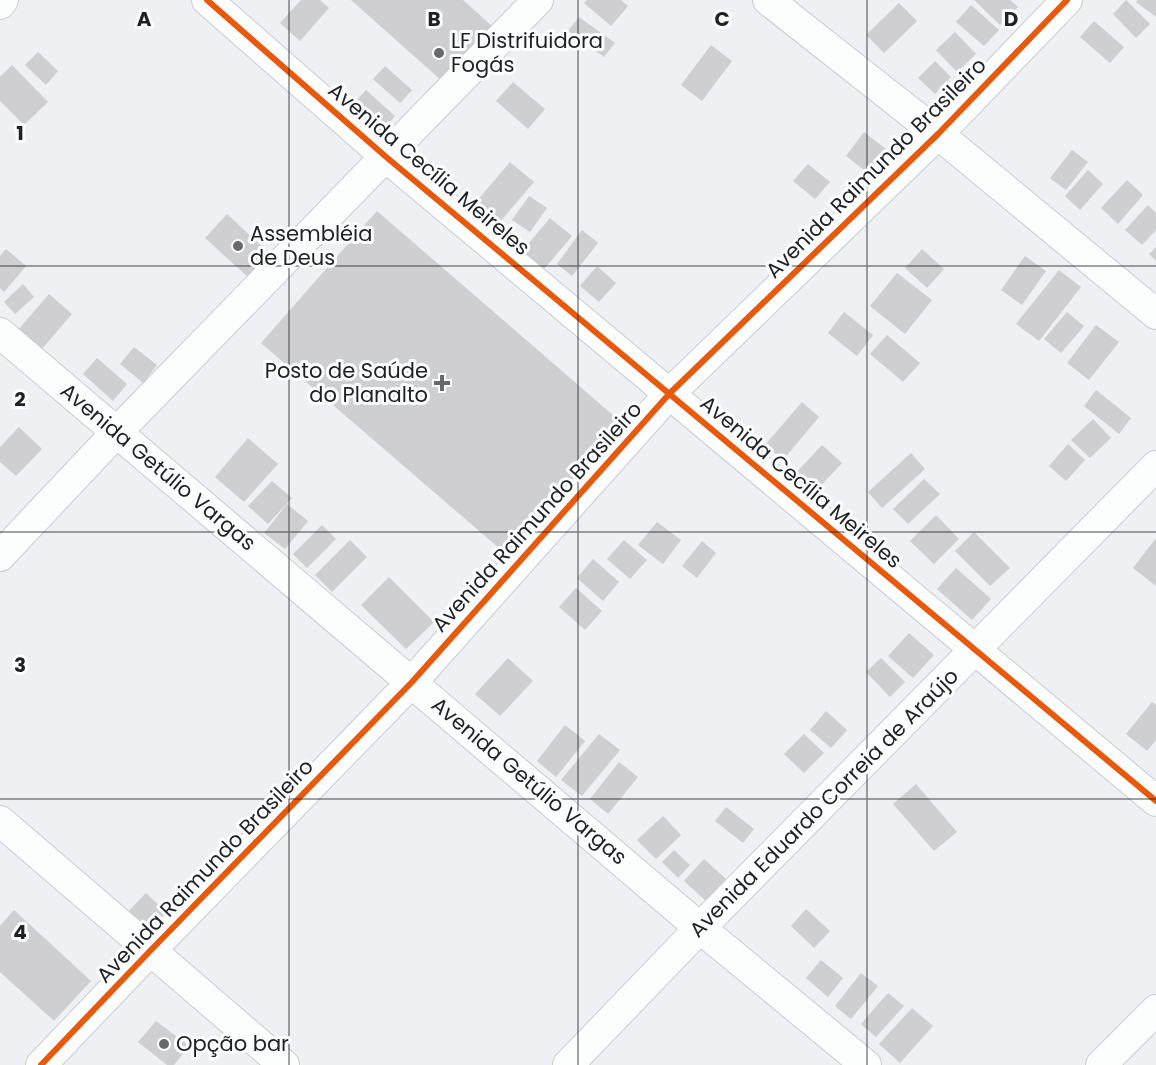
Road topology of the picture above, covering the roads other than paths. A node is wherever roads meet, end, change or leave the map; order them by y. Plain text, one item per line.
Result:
1 (3, 0) edge
2 (207, 0) edge
3 (538, 0) edge
4 (768, 0) edge
5 (1067, 0) edge
6 (0, 3) edge
7 (938, 135) junction
8 (385, 156) junction
9 (1156, 314) edge
10 (0, 333) edge
11 (670, 393) junction
12 (116, 433) junction
13 (1156, 466) edge
14 (0, 556) edge
15 (976, 649) junction
16 (412, 682) junction
17 (1156, 801) edge
18 (0, 821) edge
19 (700, 928) junction
20 (150, 951) junction
21 (1156, 1010) edge
22 (41, 1065) edge
23 (284, 1065) edge
24 (568, 1065) edge
25 (866, 1065) edge
26 (1101, 1065) edge

1 - 6 street
2 - 8 street, Avenida Cecília Meireles
3 - 8 street
4 - 7 street
5 - 7 street, Avenida Raimundo Brasileiro
7 - 9 street
7 - 11 street, Avenida Raimundo Brasileiro
8 - 11 street, Avenida Cecília Meireles
8 - 12 street
10 - 12 street, Avenida Getúlio Vargas
11 - 15 street, Avenida Cecília Meireles
11 - 16 street, Avenida Raimundo Brasileiro
12 - 14 street
12 - 16 street, Avenida Getúlio Vargas
13 - 15 street, Avenida Eduardo Correia de Araújo
15 - 17 street, Avenida Cecília Meireles
15 - 19 street, Avenida Eduardo Correia de Araújo
16 - 19 street, Avenida Getúlio Vargas
16 - 20 street, Avenida Raimundo Brasileiro
18 - 20 street
19 - 24 street, Avenida Eduardo Correia de Araújo
19 - 25 street, Avenida Getúlio Vargas
20 - 22 street, Avenida Raimundo Brasileiro
20 - 23 street
21 - 26 street

